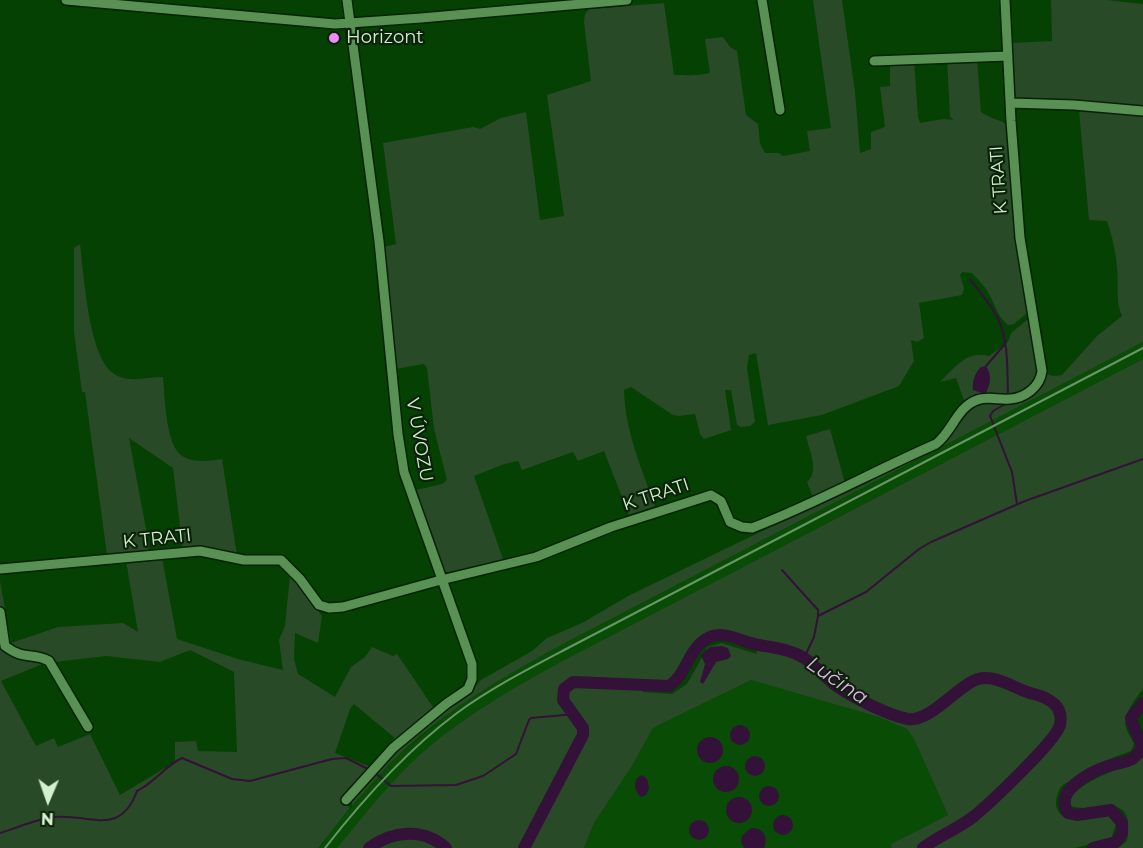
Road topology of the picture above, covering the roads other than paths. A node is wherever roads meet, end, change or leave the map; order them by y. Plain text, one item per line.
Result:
1 (66, 0) edge
2 (347, 0) edge
3 (627, 0) edge
4 (762, 0) edge
5 (1005, 0) edge
6 (350, 23) junction
7 (1008, 56) junction
8 (874, 61) dead end
9 (1011, 103) junction
10 (780, 110) dead end
11 (1143, 111) edge
12 (0, 569) edge
13 (441, 580) junction
14 (0, 612) edge
15 (88, 727) dead end
16 (346, 800) dead end

1 - 6 street
2 - 6 street, V ÚVOZU
3 - 6 street
4 - 10 street
5 - 7 street, K TRATI
6 - 13 street, V ÚVOZU
7 - 8 street
7 - 9 street, K TRATI
9 - 11 street
9 - 13 street, K TRATI
12 - 13 street, K TRATI
13 - 16 street, V ÚVOZU
14 - 15 street

